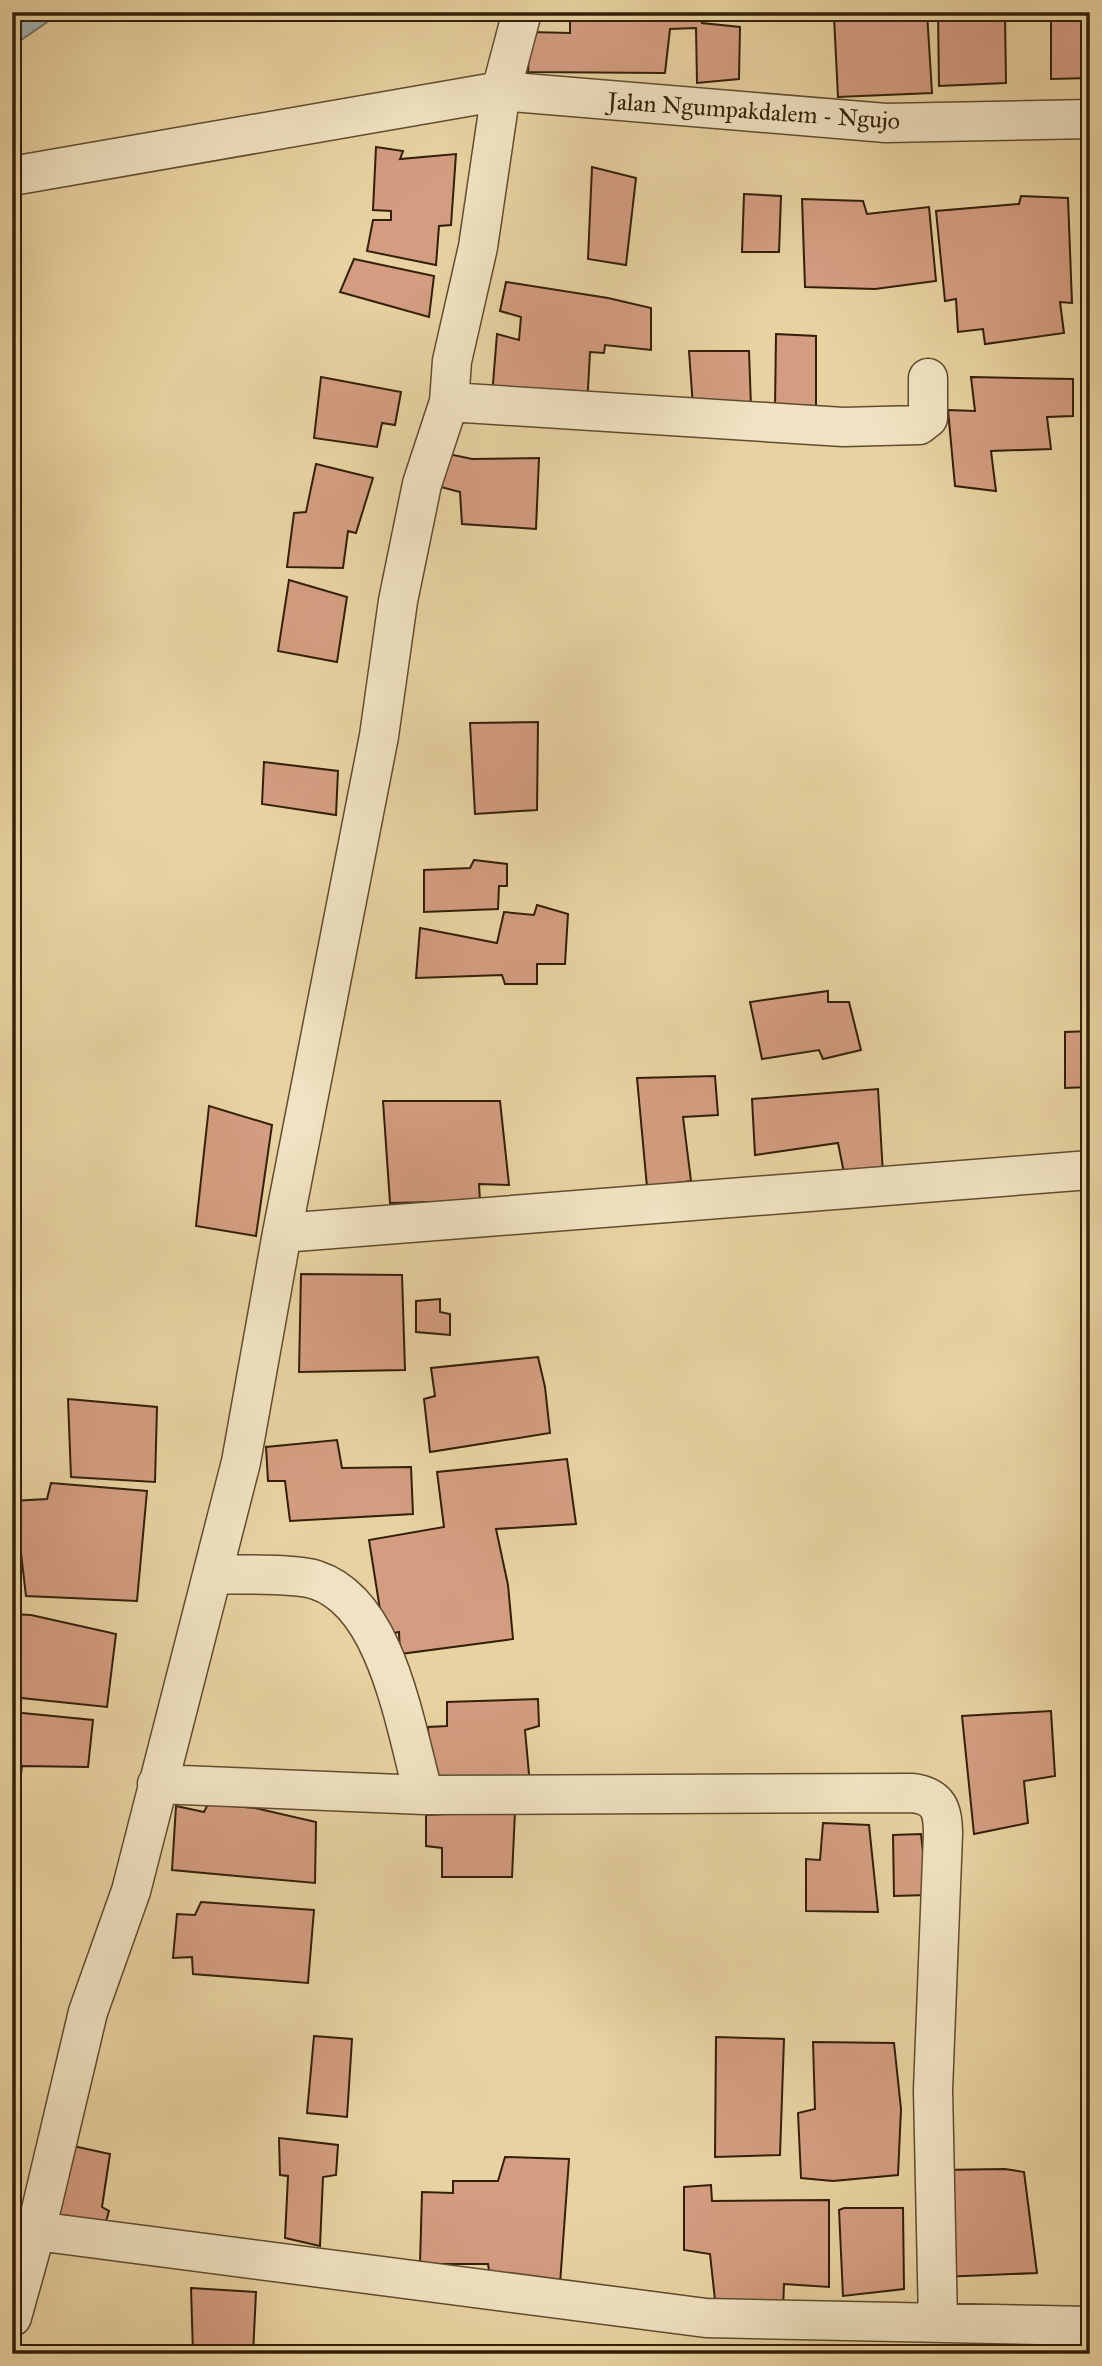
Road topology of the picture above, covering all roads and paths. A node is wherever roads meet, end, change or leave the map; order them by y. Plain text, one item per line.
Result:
1 (522, 12) edge
2 (500, 91) junction
3 (1090, 119) edge
4 (12, 176) edge
5 (929, 379) dead end
6 (449, 402) junction
7 (1090, 1170) edge
8 (282, 1233) junction
9 (215, 1574) junction
10 (157, 1784) junction
11 (424, 1795) junction
12 (36, 2231) junction
13 (12, 2317) edge
14 (938, 2322) junction
15 (1090, 2326) edge

1 - 2 street
2 - 3 street, Jalan Ngumpakdalem - Ngujo
2 - 4 street, Jalan Ngumpakdalem - Ngujo
2 - 6 street
5 - 6 street
6 - 8 street
7 - 8 street
8 - 9 street
9 - 10 street
9 - 11 street
10 - 11 street
10 - 12 street
11 - 14 street
12 - 13 street
12 - 14 street
14 - 15 street

